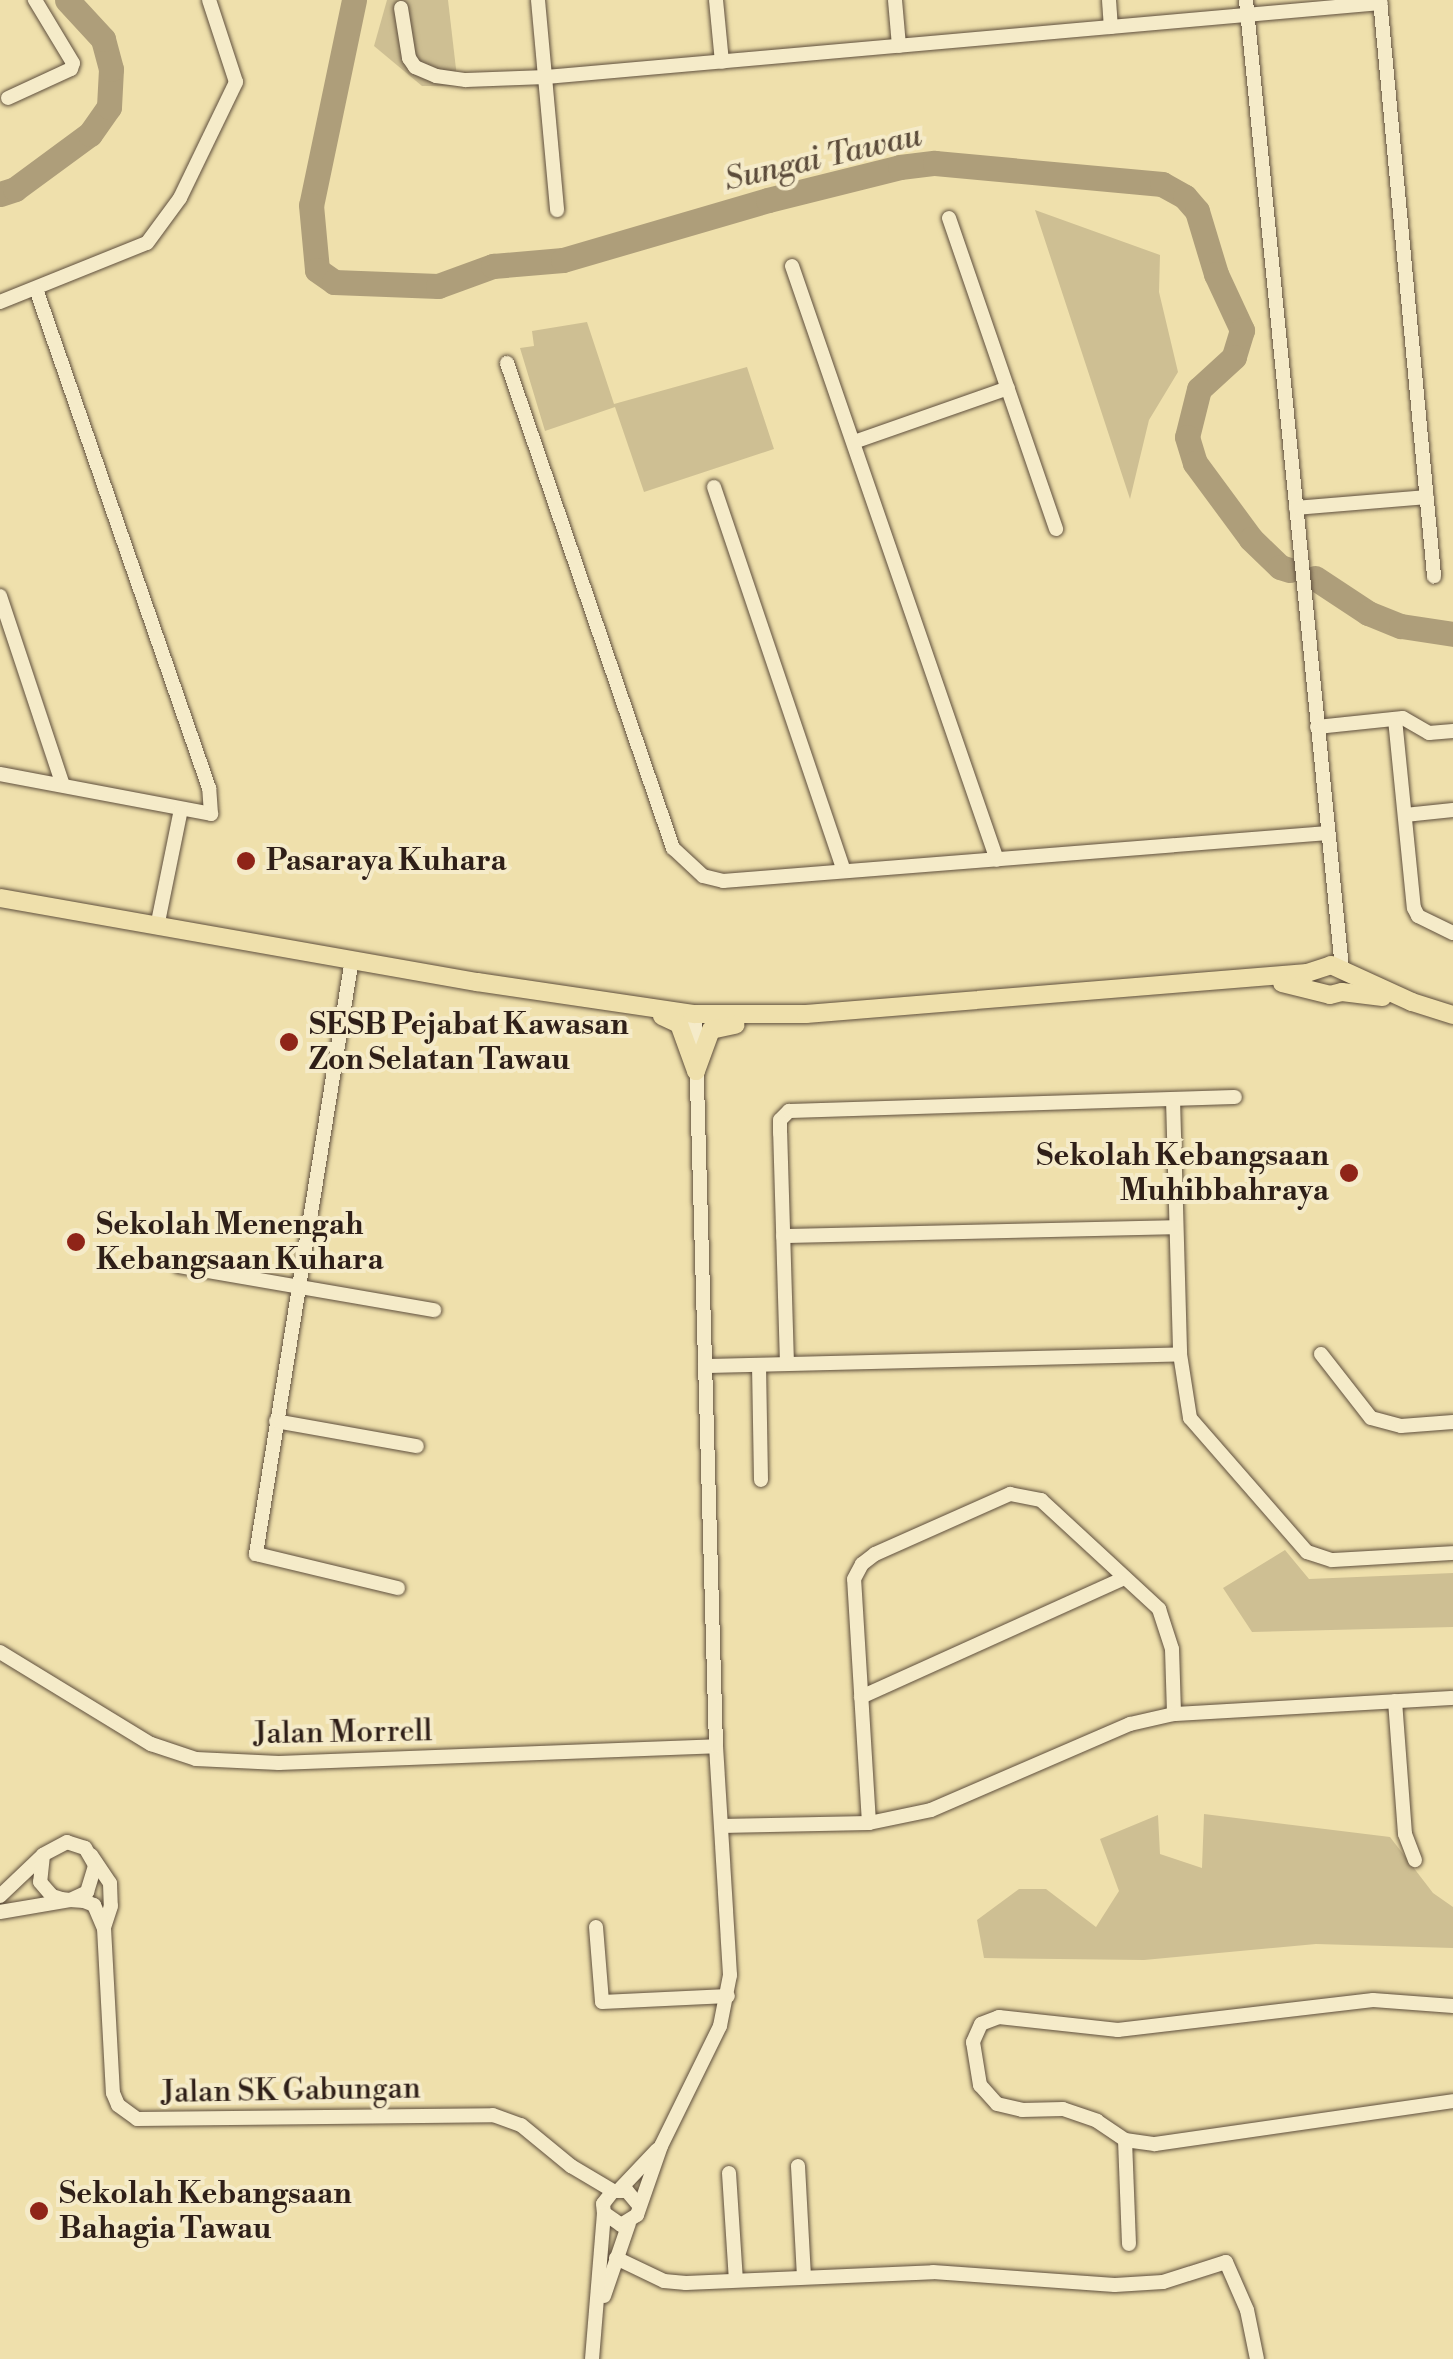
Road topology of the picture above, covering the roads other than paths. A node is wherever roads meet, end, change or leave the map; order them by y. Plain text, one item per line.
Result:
1 (34, 0) edge
2 (209, 0) edge
3 (538, 0) edge
4 (716, 0) edge
5 (895, 0) edge
6 (1109, 0) edge
7 (1380, 1) edge
8 (1246, 7) edge
9 (402, 8) dead end
10 (1111, 27) junction
11 (900, 46) junction
12 (722, 62) junction
13 (546, 78) junction
14 (8, 98) dead end
15 (557, 210) dead end
16 (949, 218) dead end
17 (792, 266) dead end
18 (36, 290) junction
19 (0, 302) edge
20 (507, 363) dead end
21 (1008, 388) junction
22 (854, 442) junction
23 (714, 487) dead end
24 (1426, 497) junction
25 (1296, 508) junction
26 (1056, 530) dead end
27 (1434, 576) dead end
28 (0, 596) edge
29 (1395, 719) junction
30 (1317, 727) junction
31 (1453, 731) edge
32 (0, 774) edge
33 (63, 785) junction
34 (181, 809) junction
35 (1453, 810) edge
36 (1405, 816) junction
37 (1328, 832) junction
38 (998, 860) junction
39 (844, 871) junction
40 (0, 898) edge
41 (157, 927) junction
42 (1453, 933) edge
43 (352, 959) junction
44 (1333, 969) junction
45 (1247, 979) junction
46 (1320, 990) junction
47 (1342, 992) junction
48 (1412, 1002) junction
49 (644, 1009) junction
50 (695, 1014) junction
51 (806, 1014) junction
52 (1453, 1015) edge
53 (696, 1071) junction
54 (1235, 1097) dead end
55 (1173, 1099) junction
56 (1176, 1227) junction
57 (783, 1236) junction
58 (179, 1266) dead end
59 (297, 1286) junction
60 (434, 1310) dead end
61 (1180, 1354) junction
62 (1321, 1354) dead end
63 (786, 1364) junction
64 (759, 1365) junction
65 (705, 1366) junction
66 (276, 1421) junction
67 (1453, 1422) edge
68 (417, 1446) dead end
69 (761, 1480) dead end
70 (1453, 1552) edge
71 (1124, 1578) junction
72 (398, 1588) dead end
73 (0, 1652) edge
74 (861, 1697) junction
75 (1453, 1698) edge
76 (1395, 1701) junction
77 (1174, 1714) junction
78 (716, 1746) junction
79 (869, 1823) junction
80 (721, 1826) junction
81 (43, 1855) junction
82 (91, 1855) junction
83 (1415, 1860) dead end
84 (0, 1896) edge
85 (70, 1900) junction
86 (0, 1912) edge
87 (596, 1927) dead end
88 (104, 1928) junction
89 (728, 1996) junction
90 (1453, 2006) edge
91 (1453, 2101) edge
92 (1125, 2140) junction
93 (661, 2146) junction
94 (571, 2166) junction
95 (798, 2166) dead end
96 (729, 2172) dead end
97 (616, 2190) junction
98 (638, 2203) junction
99 (603, 2208) junction
100 (629, 2223) junction
101 (1129, 2244) dead end
102 (616, 2258) junction
103 (804, 2276) junction
104 (736, 2280) junction
105 (594, 2325) junction
106 (592, 2359) edge
107 (1257, 2359) edge

1 - 14 street
2 - 18 street
3 - 13 street
4 - 12 street
5 - 11 street
6 - 10 street
7 - 8 street
7 - 24 street
8 - 10 street
8 - 25 street
9 - 13 street
10 - 11 street
11 - 12 street
12 - 13 street
13 - 15 street
16 - 21 street
17 - 22 street
18 - 19 street
18 - 34 street
20 - 39 street
21 - 22 street
21 - 26 street
22 - 38 street
23 - 39 street
24 - 25 street
24 - 27 street
25 - 30 street
28 - 33 street
29 - 30 street
29 - 31 street
29 - 36 street
30 - 37 street
32 - 33 street
33 - 34 street
34 - 41 street
35 - 36 street
36 - 42 street
37 - 38 street
37 - 44 street
38 - 39 street
40 - 41 main road
41 - 43 main road
43 - 49 main road
43 - 59 street
44 - 45 main road
44 - 46 main road
44 - 47 main road
44 - 48 main road
45 - 46 main road
45 - 51 main road
46 - 47 main road
47 - 48 main road
48 - 52 main road
49 - 50 main road
49 - 53 main road
50 - 51 main road
50 - 53 street
51 - 53 main road
53 - 65 street
54 - 55 street
55 - 56 street
55 - 57 street
56 - 57 street
56 - 61 street
57 - 63 street
58 - 59 street
59 - 60 street
59 - 66 street
61 - 63 street
61 - 70 street
62 - 67 street
63 - 64 street
64 - 65 street
64 - 69 street
65 - 78 street
66 - 68 street
66 - 72 street
71 - 74 street
71 - 74 street
71 - 77 street
73 - 78 street, Jalan Morrell
74 - 79 street
75 - 76 street
76 - 77 street
76 - 83 street
77 - 79 street
78 - 80 street
79 - 80 street
80 - 89 street
81 - 82 street
81 - 84 street
81 - 85 street
82 - 85 street
82 - 88 street, Jalan SK Gabungan
85 - 86 street
85 - 88 street
87 - 89 street
88 - 94 street, Jalan SK Gabungan
89 - 93 street
90 - 92 street
91 - 92 street
92 - 101 street
93 - 97 street
93 - 98 street
94 - 97 street, Jalan SK Gabungan
94 - 99 street, Jalan SK Gabungan
95 - 103 street
96 - 104 street
97 - 98 street
97 - 99 street
98 - 100 street
99 - 100 street
99 - 105 street
100 - 102 street
102 - 104 street
102 - 105 street
103 - 104 street
103 - 107 street
105 - 106 street

